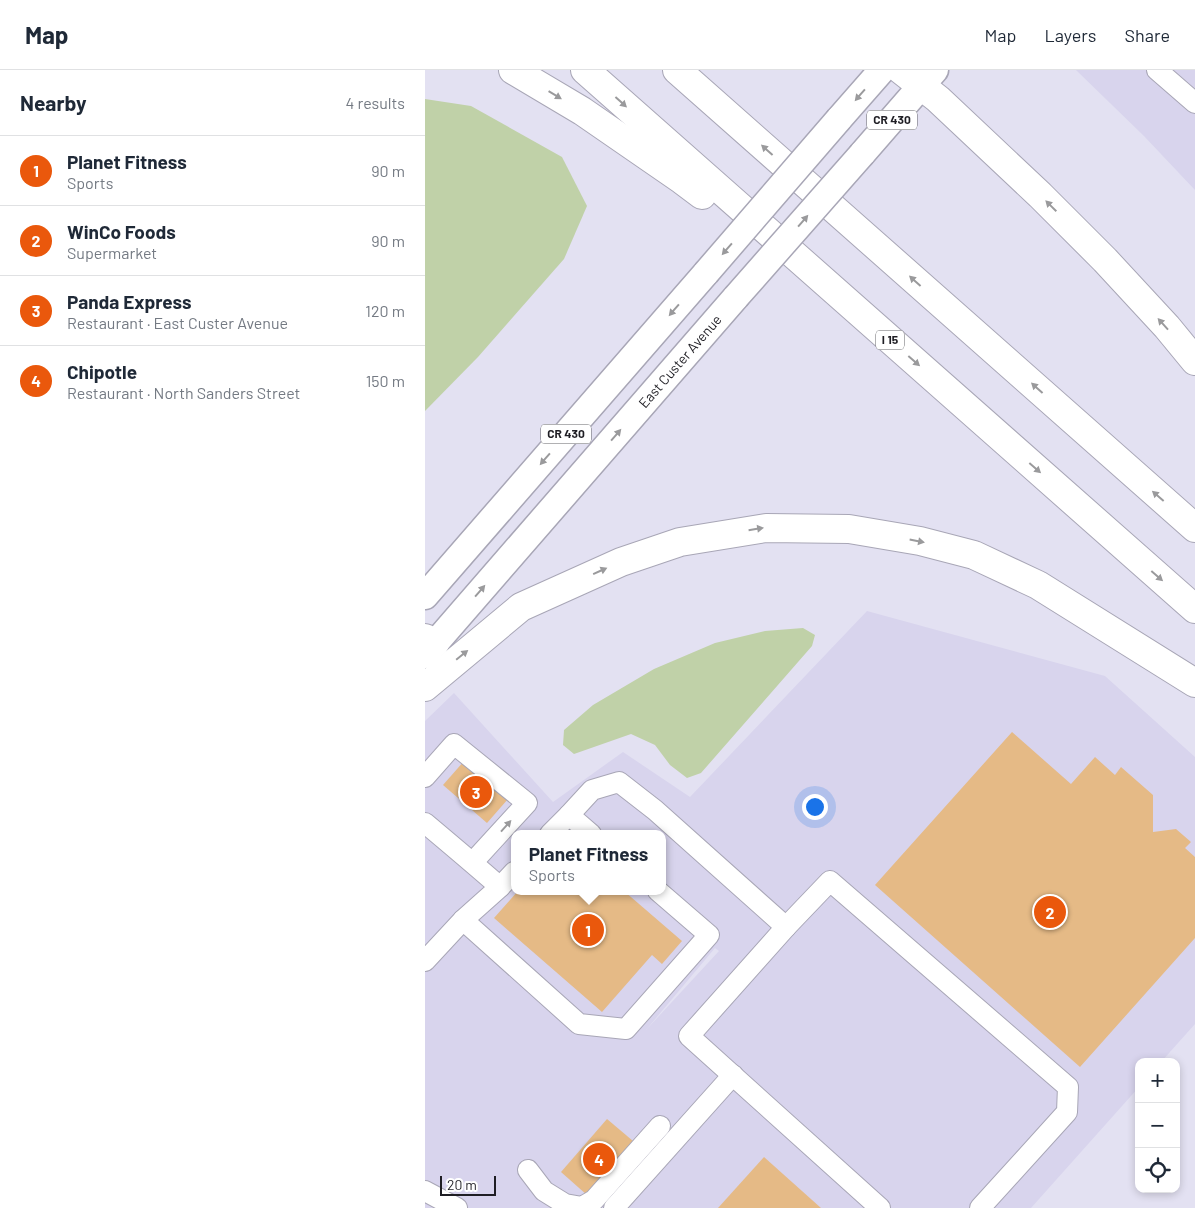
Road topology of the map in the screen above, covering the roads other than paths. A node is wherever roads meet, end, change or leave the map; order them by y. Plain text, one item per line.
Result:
1 (513, 70) edge
2 (585, 70) edge
3 (677, 70) edge
4 (882, 70) edge
5 (1157, 70) edge
6 (919, 75) edge
7 (1195, 103) edge
8 (867, 320) junction
9 (1195, 361) edge
10 (1195, 528) edge
11 (425, 596) edge
12 (1195, 609) edge
13 (428, 645) edge
14 (1195, 683) edge
15 (425, 687) edge
16 (425, 777) edge
17 (569, 815) junction
18 (425, 823) edge
19 (555, 830) edge
20 (586, 830) edge
21 (473, 862) junction
22 (511, 875) edge
23 (500, 887) junction
24 (663, 895) edge
25 (463, 920) junction
26 (786, 927) junction
27 (425, 961) edge
28 (733, 1075) junction
29 (660, 1126) dead end
30 (528, 1170) dead end
31 (425, 1191) edge
32 (457, 1208) edge
33 (614, 1208) edge
34 (880, 1208) edge
35 (980, 1208) edge

1 -> 8 highway
2 -> 8 highway, I 15
10 -> 3 highway
4 -> 11 main road, CR 430, bridge
5 - 7 street
9 -> 6 highway
13 -> 6 main road, East Custer Avenue / CR 430, bridge
8 -> 12 highway, I 15
15 -> 14 highway
21 -> 16 street
17 - 19 street
17 - 20 street
17 - 26 street
18 - 21 street
21 - 23 street
22 - 23 street
23 - 25 street
24 - 25 street
25 - 27 street
26 - 28 street
26 - 35 street
28 - 33 street
28 - 34 street
29 - 30 street
31 - 32 street

